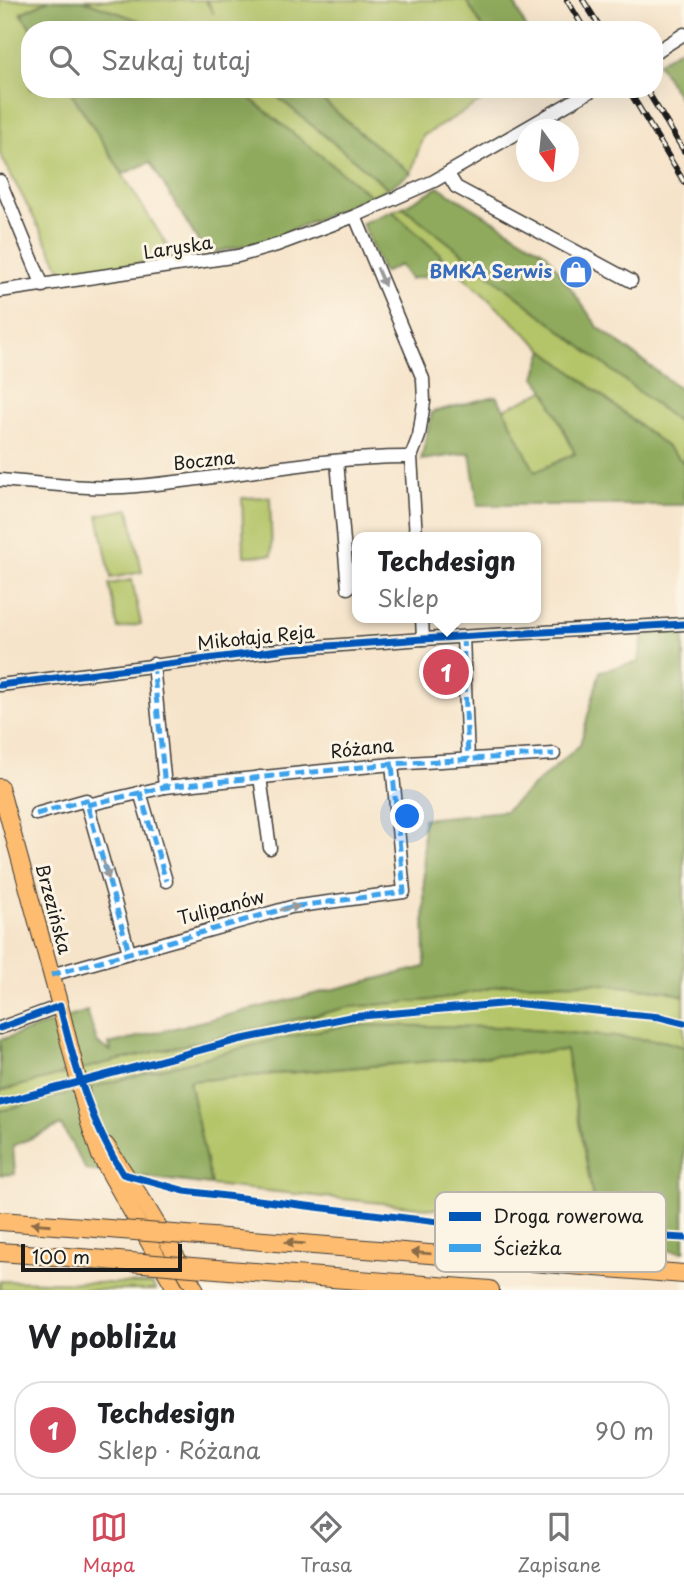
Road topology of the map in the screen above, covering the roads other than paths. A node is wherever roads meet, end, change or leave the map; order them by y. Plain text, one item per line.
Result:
1 (681, 36) edge
2 (663, 47) edge
3 (579, 98) edge
4 (447, 174) junction
5 (0, 181) edge
6 (355, 216) junction
7 (631, 281) dead end
8 (43, 286) junction
9 (0, 291) edge
10 (411, 457) junction
11 (337, 461) junction
12 (0, 480) edge
13 (416, 532) edge
14 (348, 588) dead end
15 (422, 623) edge
16 (684, 624) edge
17 (463, 637) junction
18 (423, 639) junction
19 (153, 664) junction
20 (0, 685) edge
21 (554, 754) dead end
22 (468, 759) junction
23 (392, 764) junction
24 (260, 777) junction
25 (0, 787) edge
26 (165, 787) junction
27 (140, 792) junction
28 (86, 802) junction
29 (36, 814) dead end
30 (270, 848) dead end
31 (166, 881) dead end
32 (129, 952) junction
33 (51, 975) junction
34 (60, 1006) junction
35 (0, 1028) edge
36 (87, 1105) junction
37 (0, 1221) edge
38 (0, 1252) edge
39 (435, 1254) edge
40 (658, 1272) edge
41 (684, 1274) edge
42 (176, 1290) edge
43 (196, 1290) edge
44 (490, 1290) edge

1 - 2 street
3 - 4 street, Laryska
4 - 6 street, Laryska
4 - 7 street
5 - 8 street
6 - 8 street, Laryska
6 -> 10 street
8 - 9 street, Laryska
10 - 11 street, Boczna
10 - 13 street
11 - 12 street, Boczna
11 - 14 street
15 - 18 street
16 - 17 street, Mikołaja Reja
17 - 18 street, Mikołaja Reja
17 - 22 street
18 - 19 street, Mikołaja Reja
19 - 20 street, Mikołaja Reja
19 - 26 street
21 - 22 street, Różana
22 - 23 street, Różana
23 - 24 street, Różana
32 -> 23 street, Tulipanów
24 - 26 street, Różana
24 - 30 street
25 - 33 main road, Brzezińska
26 - 27 street, Różana
27 - 28 street, Różana
27 - 31 street
28 - 29 street, Różana
28 -> 32 street
32 - 33 street, Tulipanów
33 - 34 main road, Brzezińska
34 - 35 street
34 - 36 main road, Brzezińska
36 - 42 main road, Brzezińska
36 - 43 main road, Brzezińska
39 -> 37 highway, bridge
38 - 44 highway, bridge
41 -> 40 highway, bridge

